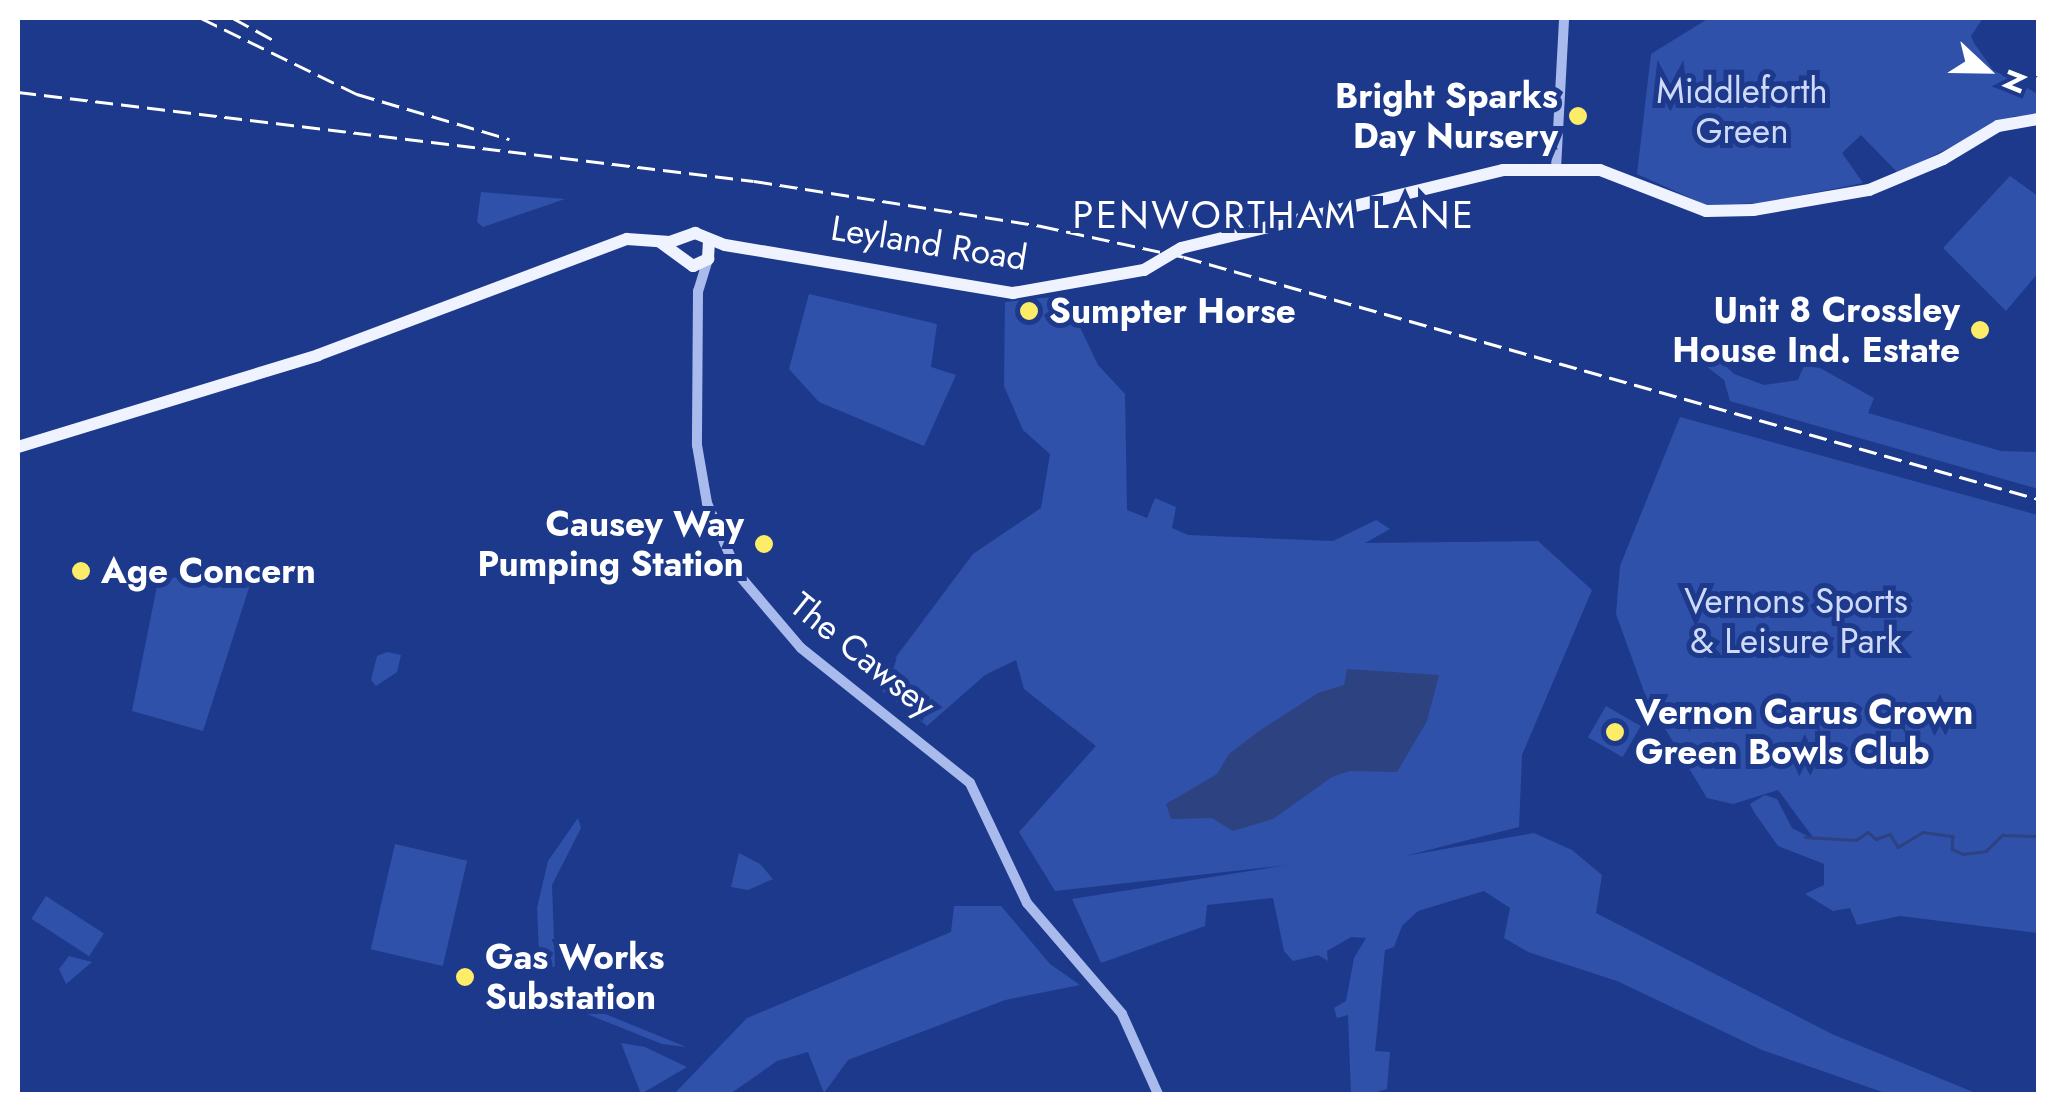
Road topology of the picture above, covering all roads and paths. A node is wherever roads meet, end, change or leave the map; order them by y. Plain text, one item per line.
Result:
1 (1564, 18) edge
2 (2038, 118) edge
3 (1556, 168) junction
4 (709, 250) junction
5 (683, 254) junction
6 (698, 291) junction
7 (18, 447) edge
8 (1158, 1094) edge

1 - 3 street
2 - 3 main road, Leyland Road
3 - 4 main road, Leyland Road, bridge
4 - 5 main road
4 - 5 main road
4 - 6 street, The Cawsey
5 - 6 street, The Cawsey
5 - 7 main road
6 - 8 street, The Cawsey

